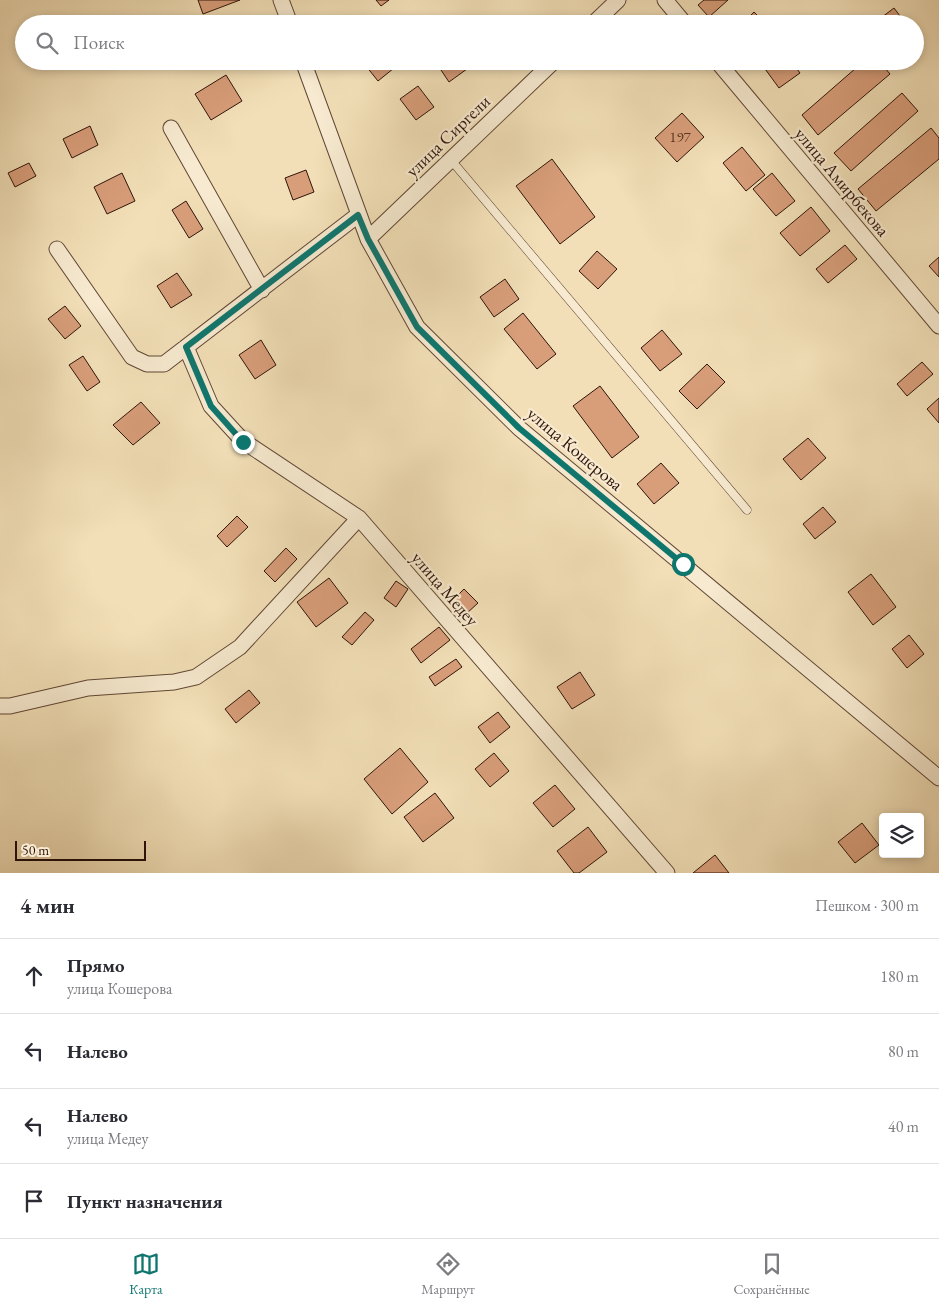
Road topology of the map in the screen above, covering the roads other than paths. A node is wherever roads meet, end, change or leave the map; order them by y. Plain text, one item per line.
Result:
1 (281, 0) edge
2 (618, 0) edge
3 (665, 0) edge
4 (287, 15) edge
5 (602, 15) edge
6 (678, 15) edge
7 (306, 70) edge
8 (545, 70) edge
9 (724, 70) edge
10 (171, 128) dead end
11 (451, 160) junction
12 (358, 215) junction
13 (368, 239) junction
14 (57, 249) dead end
15 (262, 290) junction
16 (939, 326) edge
17 (186, 347) junction
18 (747, 510) dead end
19 (359, 518) junction
20 (0, 706) edge
21 (939, 778) edge
22 (667, 873) edge

1 - 4 street
2 - 5 street
3 - 6 street
7 - 12 street, улица Кошерова
8 - 11 street, улица Сиргели
9 - 16 street, улица Амирбекова
10 - 15 street
11 - 13 street, улица Сиргели
11 - 18 lane
12 - 13 street, улица Кошерова
12 - 15 street
13 - 21 street, улица Кошерова
14 - 17 street
15 - 17 street
17 - 19 street, улица Медеу
19 - 20 street
19 - 22 street, улица Медеу

